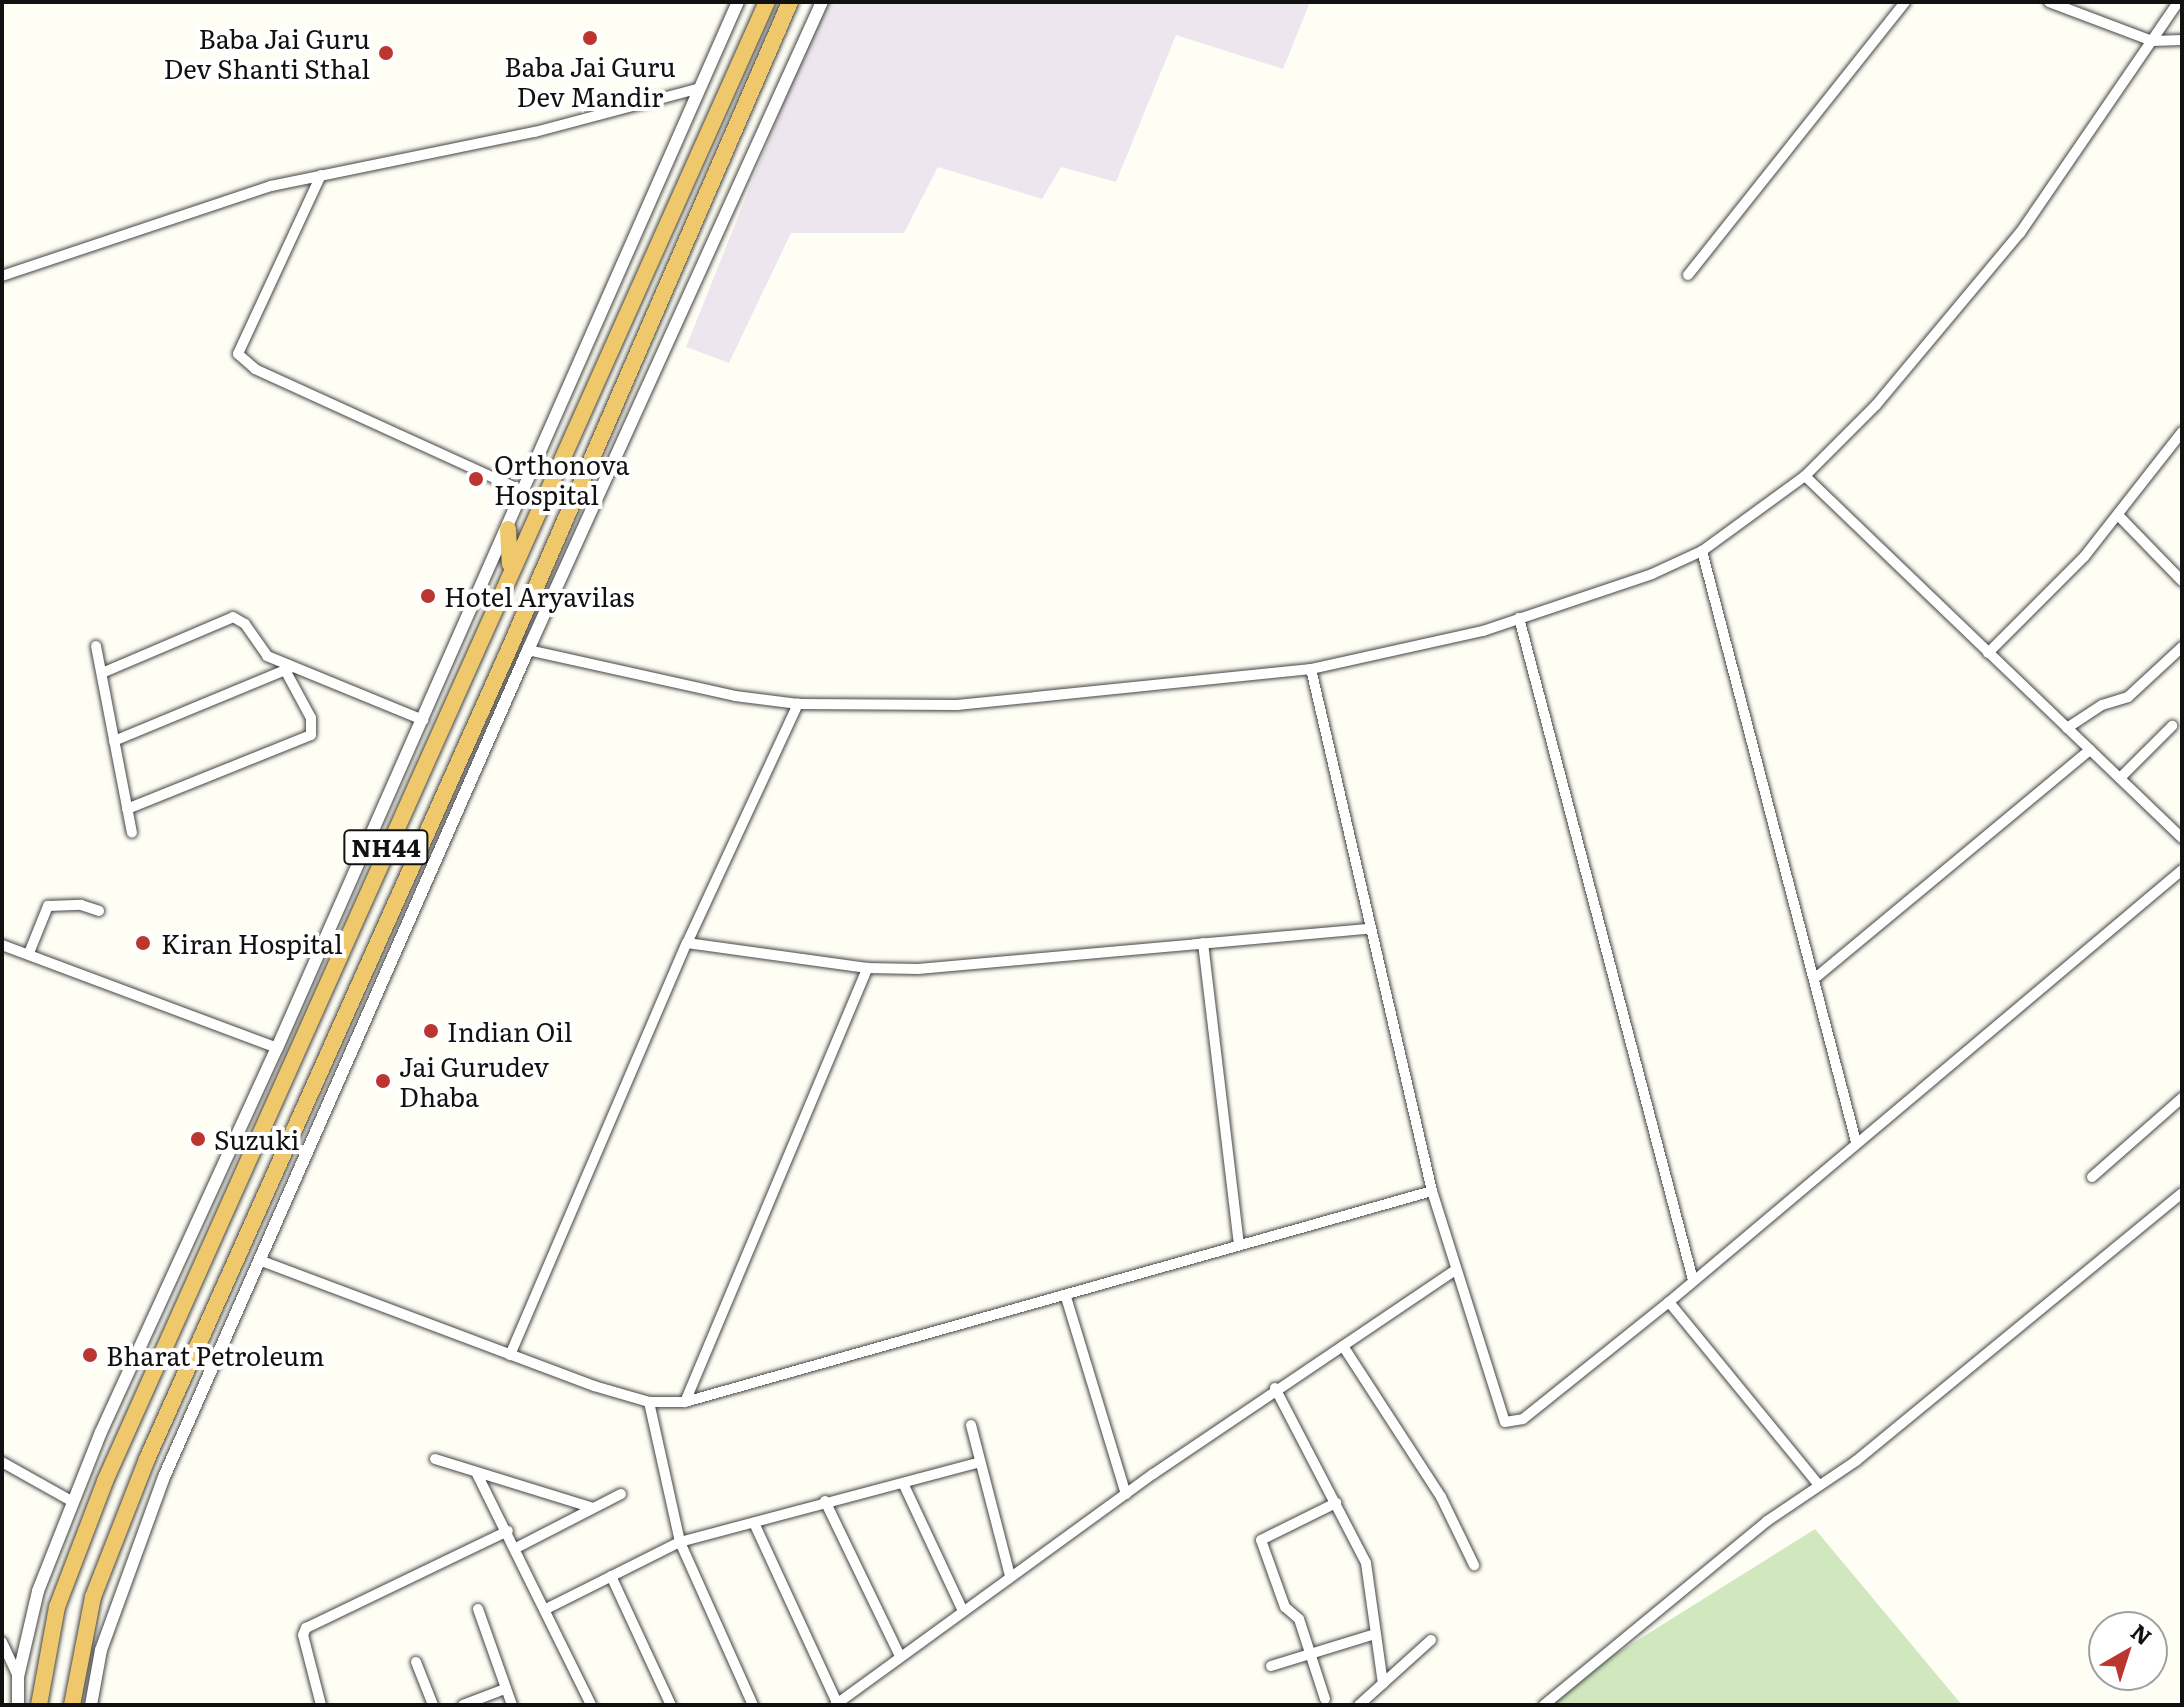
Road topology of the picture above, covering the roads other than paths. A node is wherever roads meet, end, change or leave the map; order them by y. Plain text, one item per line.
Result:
1 (738, 2) edge
2 (767, 2) edge
3 (790, 2) edge
4 (822, 2) edge
5 (1905, 2) edge
6 (2049, 2) edge
7 (2178, 2) edge
8 (2182, 40) edge
9 (2152, 41) junction
10 (700, 88) junction
11 (321, 175) junction
12 (1688, 275) dead end
13 (2, 276) edge
14 (2182, 432) edge
15 (1805, 476) junction
16 (523, 491) junction
17 (2118, 515) junction
18 (508, 529) junction
19 (1702, 551) junction
20 (510, 570) junction
21 (2182, 581) edge
22 (1519, 618) junction
23 (96, 646) dead end
24 (2182, 647) edge
25 (528, 650) junction
26 (1988, 653) junction
27 (288, 669) junction
28 (1311, 669) junction
29 (102, 673) junction
30 (798, 704) junction
31 (423, 720) junction
32 (2172, 726) dead end
33 (2067, 728) junction
34 (114, 741) junction
35 (2090, 750) junction
36 (2120, 778) junction
37 (127, 809) junction
38 (132, 833) dead end
39 (2182, 838) edge
40 (2182, 870) edge
41 (99, 911) dead end
42 (1370, 929) junction
43 (687, 943) junction
44 (1203, 943) junction
45 (2, 945) edge
46 (29, 953) junction
47 (867, 968) junction
48 (1814, 979) junction
49 (277, 1048) junction
50 (2182, 1098) edge
51 (1856, 1142) junction
52 (2092, 1177) dead end
53 (1432, 1191) junction
54 (2182, 1193) edge
55 (1239, 1245) junction
56 (259, 1260) junction
57 (1455, 1270) junction
58 (1693, 1280) junction
59 (1066, 1297) junction
60 (1669, 1302) junction
61 (1343, 1346) junction
62 (510, 1355) junction
63 (1275, 1388) junction
64 (649, 1402) junction
65 (685, 1402) junction
66 (971, 1425) dead end
67 (435, 1459) dead end
68 (2, 1462) edge
69 (980, 1462) junction
70 (477, 1474) junction
71 (903, 1483) junction
72 (1817, 1483) junction
73 (621, 1494) dead end
74 (1126, 1494) junction
75 (825, 1501) junction
76 (73, 1502) junction
77 (1336, 1503) junction
78 (593, 1508) junction
79 (754, 1523) junction
80 (508, 1531) junction
81 (680, 1542) junction
82 (516, 1548) junction
83 (1474, 1565) dead end
84 (611, 1576) junction
85 (1010, 1576) junction
86 (478, 1609) dead end
87 (546, 1609) junction
88 (962, 1609) junction
89 (1375, 1634) junction
90 (1431, 1640) dead end
91 (2, 1642) edge
92 (1310, 1653) junction
93 (900, 1656) junction
94 (416, 1662) dead end
95 (1271, 1666) dead end
96 (18, 1677) junction
97 (1383, 1684) junction
98 (505, 1689) junction
99 (1325, 1699) dead end
100 (432, 1703) edge
101 (836, 1704) edge
102 (18, 1705) edge
103 (39, 1705) edge
104 (72, 1705) edge
105 (91, 1705) edge
106 (321, 1705) edge
107 (418, 1705) edge
108 (463, 1705) edge
109 (512, 1705) edge
110 (591, 1705) edge
111 (671, 1705) edge
112 (753, 1705) edge
113 (1359, 1705) edge
114 (1544, 1705) edge

1 - 10 street
2 - 20 highway, NH44
3 - 104 highway, NH44
4 - 25 street
5 - 12 street
6 - 9 street
7 - 9 street
8 - 9 street
9 - 15 street
10 - 11 street
10 - 16 street
11 - 13 street
11 - 16 street
14 - 17 street
15 - 19 street
15 - 26 street
16 - 18 street
17 - 21 street
17 - 26 street
18 - 20 highway
18 - 31 street
19 - 22 street
19 - 48 street
20 - 103 highway, NH44
22 - 28 street
22 - 58 street
23 - 29 street
24 - 33 street
25 - 30 street
25 - 56 street
26 - 33 street
27 - 29 street
27 - 31 street
27 - 34 street
27 - 37 street
28 - 30 street
28 - 42 street
29 - 34 street
30 - 43 street
31 - 49 street
32 - 36 street
33 - 35 street
34 - 37 street
35 - 36 street
35 - 48 street
36 - 39 street
37 - 38 street
40 - 51 street
41 - 46 street
42 - 44 street
42 - 53 street
43 - 47 street
43 - 62 street
44 - 47 street
44 - 55 street
45 - 46 street
46 - 49 street
47 - 65 street
48 - 51 street
49 - 76 street
50 - 52 street
51 - 58 street
53 - 55 street
53 - 57 street
54 - 72 street
55 - 59 street
56 - 62 street
56 - 105 street
57 - 60 street
57 - 61 street
58 - 60 street
59 - 65 street
59 - 74 street
60 - 72 street
61 - 63 street
61 - 83 street
62 - 64 street
63 - 74 street
63 - 77 street
64 - 65 street
64 - 81 street
66 - 69 street
67 - 70 street
68 - 76 street
69 - 71 street
69 - 85 street
70 - 78 street
70 - 80 street
71 - 75 street
71 - 88 street
72 - 114 street
73 - 78 street
74 - 85 street
75 - 79 street
75 - 93 street
76 - 96 street
77 - 89 street
77 - 92 street
78 - 82 street
79 - 81 street
79 - 101 street
80 - 82 street
80 - 106 street
81 - 84 street
81 - 112 street
82 - 87 street
84 - 87 street
84 - 111 street
85 - 88 street
86 - 98 street
87 - 110 street
88 - 93 street
89 - 92 street
89 - 97 street
90 - 97 street
91 - 96 street
92 - 95 street
92 - 99 street
93 - 101 street
94 - 100 street
96 - 102 street
97 - 113 street
98 - 108 street
98 - 109 street
100 - 107 street

